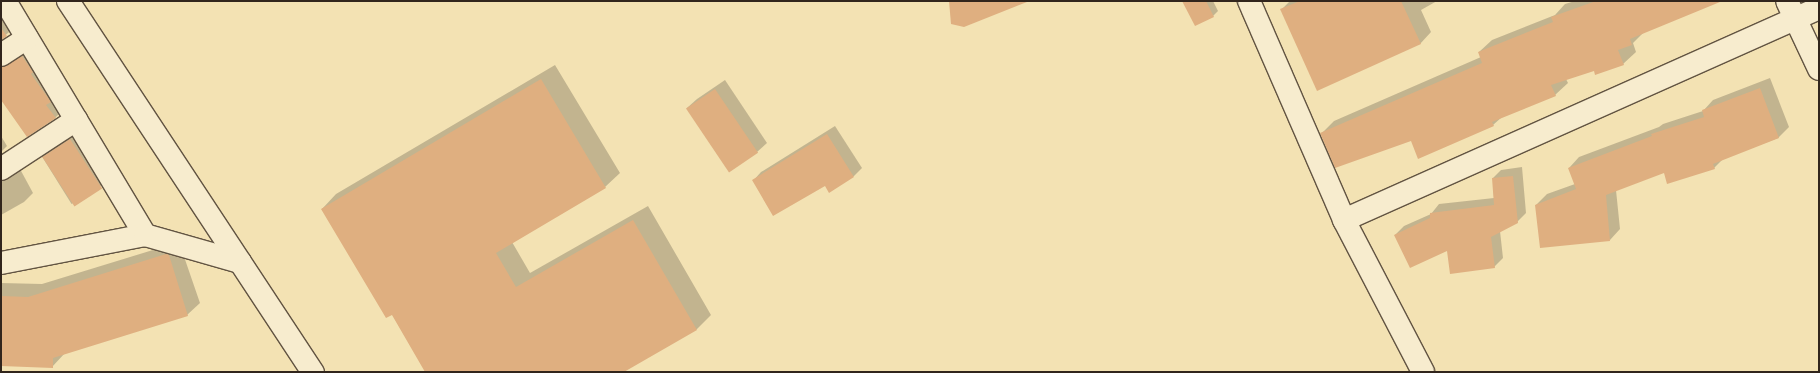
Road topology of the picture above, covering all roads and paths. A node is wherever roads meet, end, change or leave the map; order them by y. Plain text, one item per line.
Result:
1 (5, 1) edge
2 (68, 1) edge
3 (1249, 1) edge
4 (1819, 8) edge
5 (1791, 10) edge
6 (27, 38) junction
7 (1, 55) edge
8 (1819, 69) edge
9 (76, 120) junction
10 (1, 169) edge
11 (1344, 220) junction
12 (145, 235) junction
13 (240, 262) junction
14 (1, 263) edge
15 (313, 372) edge
16 (1424, 372) edge

1 - 6 street
2 - 13 street
3 - 11 street
4 - 5 street
5 - 8 street
5 - 11 street
6 - 7 street
6 - 9 street
9 - 10 street
9 - 12 street
11 - 16 street
12 - 13 street
12 - 14 street
13 - 15 street

